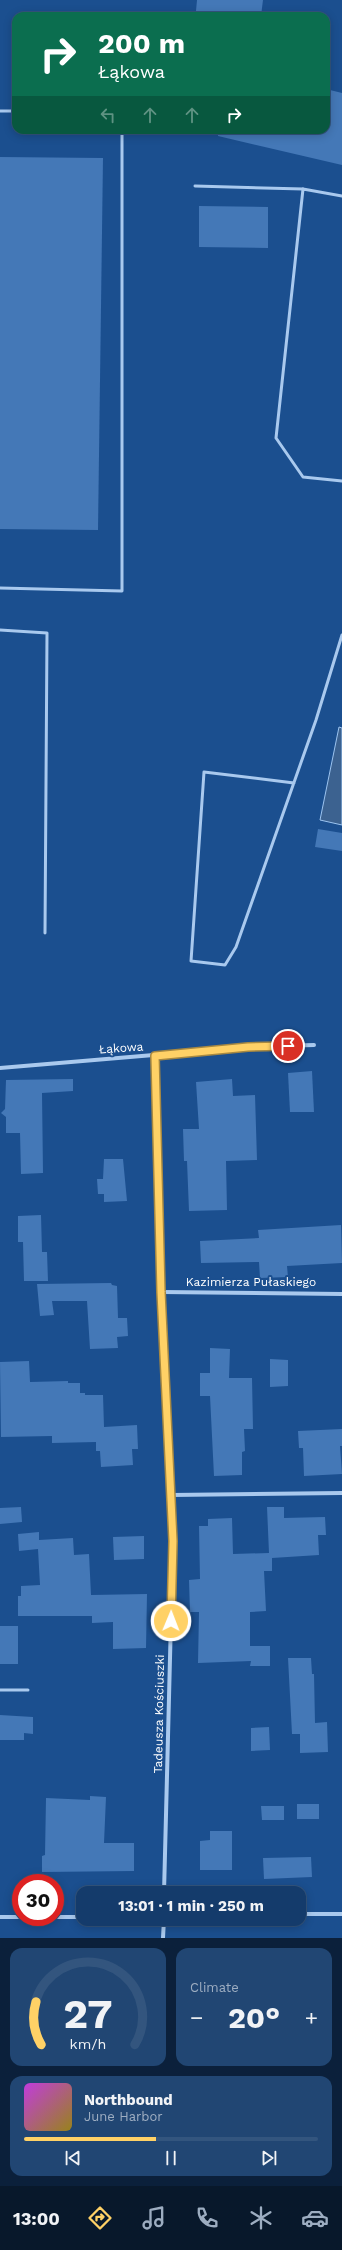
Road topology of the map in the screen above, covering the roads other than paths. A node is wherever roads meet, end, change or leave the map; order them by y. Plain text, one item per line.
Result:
1 (0, 111) edge
2 (12, 112) edge
3 (122, 134) edge
4 (195, 186) dead end
5 (303, 189) junction
6 (342, 196) edge
7 (342, 482) edge
8 (0, 588) edge
9 (0, 630) edge
10 (342, 635) edge
11 (294, 783) junction
12 (46, 933) dead end
13 (314, 1045) dead end
14 (155, 1056) junction
15 (0, 1068) edge
16 (161, 1292) junction
17 (342, 1294) edge
18 (342, 1493) edge
19 (171, 1495) junction
20 (0, 1690) edge
21 (28, 1690) dead end
22 (164, 1886) edge
23 (306, 1914) edge
24 (342, 1914) edge
25 (0, 1917) edge
26 (12, 1917) edge
27 (64, 1917) edge
28 (76, 1917) edge
29 (164, 1926) edge
30 (163, 1938) edge

1 - 2 lane
3 - 8 lane
4 - 5 lane
5 - 6 lane
5 - 7 lane
9 - 12 lane
10 - 11 lane
11 - 11 lane
13 - 14 street, Łąkowa
14 - 15 street, Łąkowa
14 - 16 street, Tadeusza Kościuszki
16 - 17 street, Kazimierza Pułaskiego
16 - 19 street, Tadeusza Kościuszki
18 - 19 street
19 - 22 street, Tadeusza Kościuszki
20 - 21 lane
23 - 24 street
25 - 26 street
27 - 28 street
29 - 30 street

